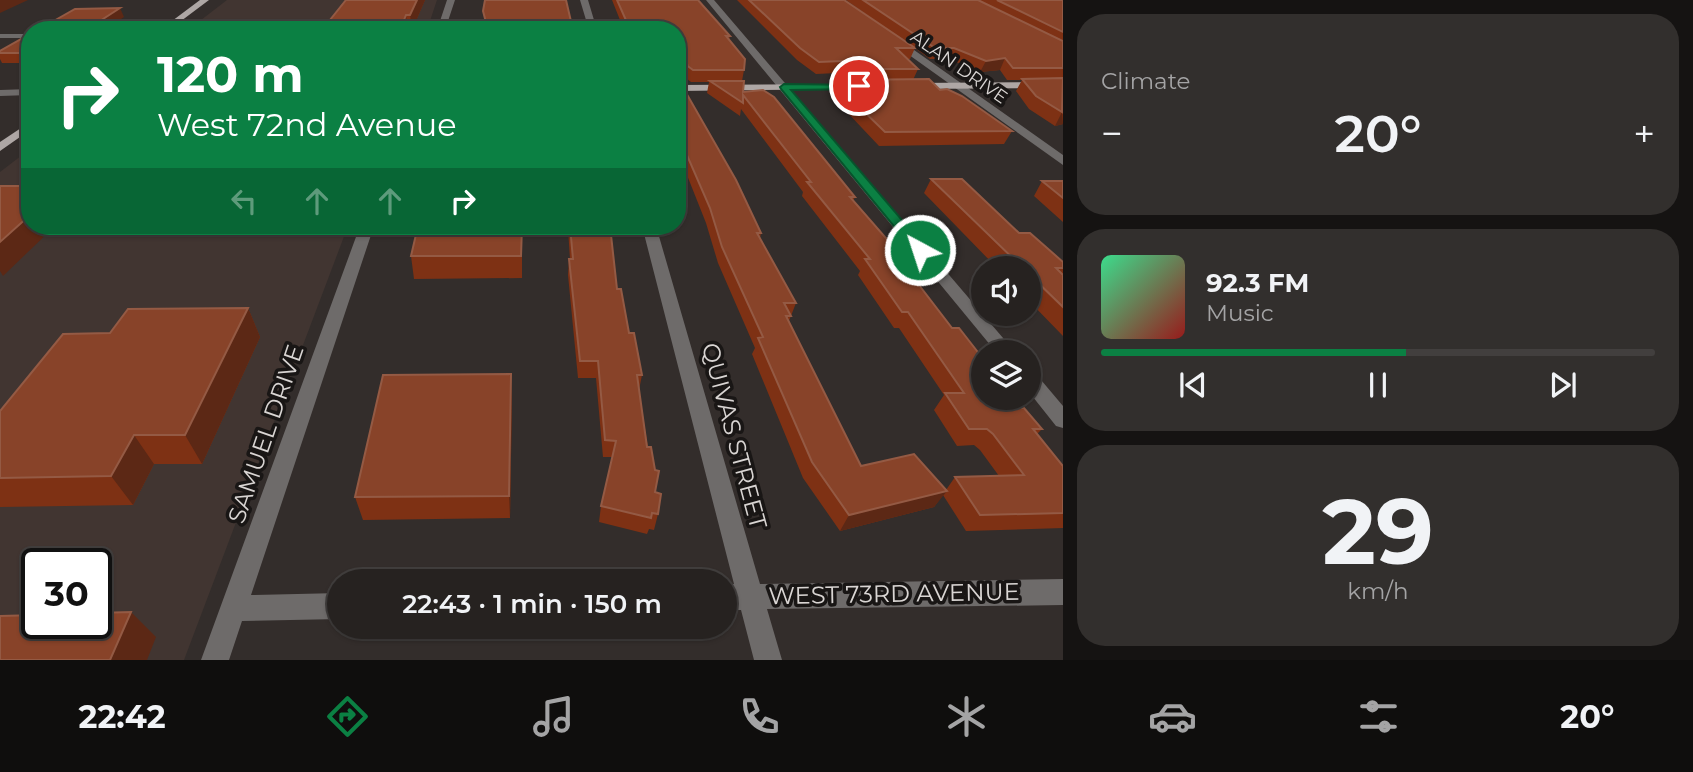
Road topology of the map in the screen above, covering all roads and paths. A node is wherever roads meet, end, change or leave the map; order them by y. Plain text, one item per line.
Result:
1 (205, 0) edge
2 (451, 0) edge
3 (584, 0) edge
4 (710, 0) edge
5 (176, 21) edge
6 (444, 21) edge
7 (590, 21) edge
8 (881, 31) edge
9 (0, 36) edge
10 (21, 36) edge
11 (1063, 85) edge
12 (878, 86) edge
13 (905, 86) edge
14 (959, 86) junction
15 (784, 87) junction
16 (686, 88) edge
17 (21, 92) edge
18 (0, 93) edge
19 (21, 131) edge
20 (0, 146) edge
21 (1063, 161) edge
22 (364, 235) edge
23 (651, 235) edge
24 (996, 340) edge
25 (1041, 393) edge
26 (1063, 420) edge
27 (1063, 592) edge
28 (737, 597) edge
29 (751, 597) junction
30 (327, 606) edge
31 (233, 608) junction
32 (215, 660) edge
33 (768, 660) edge

1 - 5 main road
2 - 6 street
3 - 7 street
4 - 15 street
8 - 14 street, ALAN DRIVE
9 - 10 street
11 - 14 main road
12 - 15 main road
13 - 14 main road
14 - 21 street, ALAN DRIVE
15 - 16 main road
15 - 24 street
17 - 18 street
19 - 20 main road
22 - 31 street, SAMUEL DRIVE
23 - 29 street, QUIVAS STREET
25 - 26 street
27 - 29 street, WEST 73RD AVENUE
28 - 29 street, WEST 73RD AVENUE
29 - 33 street, QUIVAS STREET
30 - 31 street
31 - 32 street, SAMUEL DRIVE

